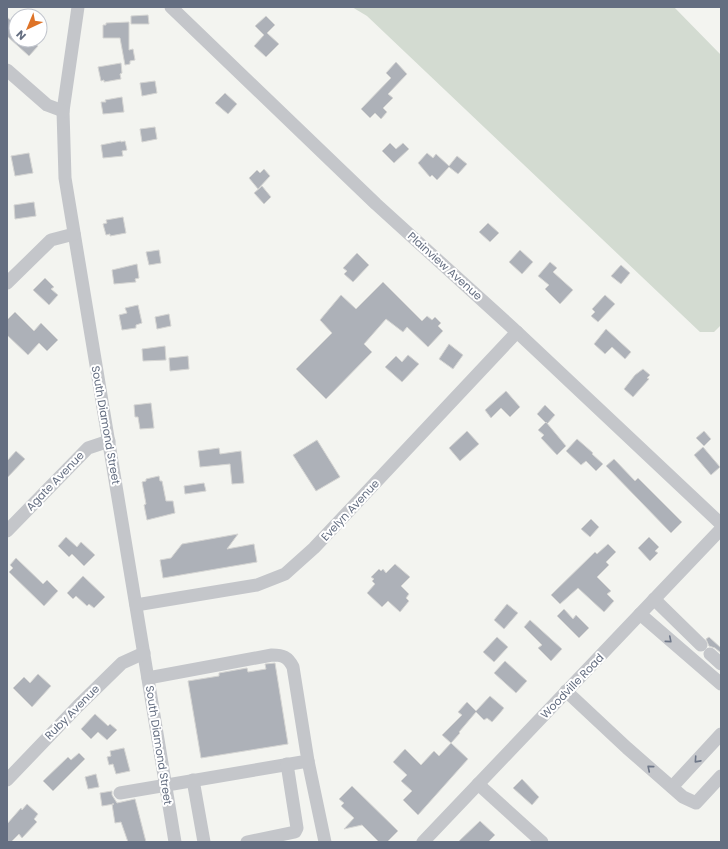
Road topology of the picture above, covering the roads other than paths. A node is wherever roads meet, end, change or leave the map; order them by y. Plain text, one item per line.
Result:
1 (78, 7) edge
2 (171, 7) edge
3 (7, 70) edge
4 (64, 111) junction
5 (74, 234) junction
6 (7, 283) edge
7 (517, 332) junction
8 (109, 441) junction
9 (721, 524) edge
10 (721, 529) edge
11 (7, 531) edge
12 (654, 599) junction
13 (136, 605) junction
14 (640, 614) junction
15 (144, 653) junction
16 (721, 664) edge
17 (148, 678) junction
18 (721, 684) edge
19 (566, 692) junction
20 (721, 734) edge
21 (308, 761) junction
22 (287, 764) junction
23 (721, 776) edge
24 (7, 780) edge
25 (192, 780) junction
26 (166, 784) junction
27 (478, 784) junction
28 (672, 787) junction
29 (120, 793) dead end
30 (175, 842) edge
31 (204, 842) edge
32 (247, 842) edge
33 (325, 842) edge
34 (423, 842) edge
35 (542, 842) edge

1 - 4 street, South Diamond Street
2 - 7 street, Plainview Avenue
3 - 4 street
4 - 5 street, South Diamond Street
5 - 6 street
5 - 8 street, South Diamond Street
7 - 9 street, Plainview Avenue
7 - 13 street, Evelyn Avenue
8 - 11 street, Agate Avenue
8 - 13 street, South Diamond Street
10 - 12 street, Woodville Road
12 - 14 street, Woodville Road
12 - 16 street
13 - 15 street, South Diamond Street
14 -> 18 street
14 - 19 street, Woodville Road
15 - 17 street, South Diamond Street
15 - 24 street, Ruby Avenue
17 - 21 street
17 - 26 street, South Diamond Street
19 - 27 street, Woodville Road
28 -> 19 street
20 -> 28 street
21 - 22 street
21 - 33 street
22 - 25 street
22 - 32 street
23 - 28 street
25 - 26 street
25 - 31 street
26 - 29 street
26 - 30 street, South Diamond Street
27 - 34 street, Woodville Road
27 - 35 street

